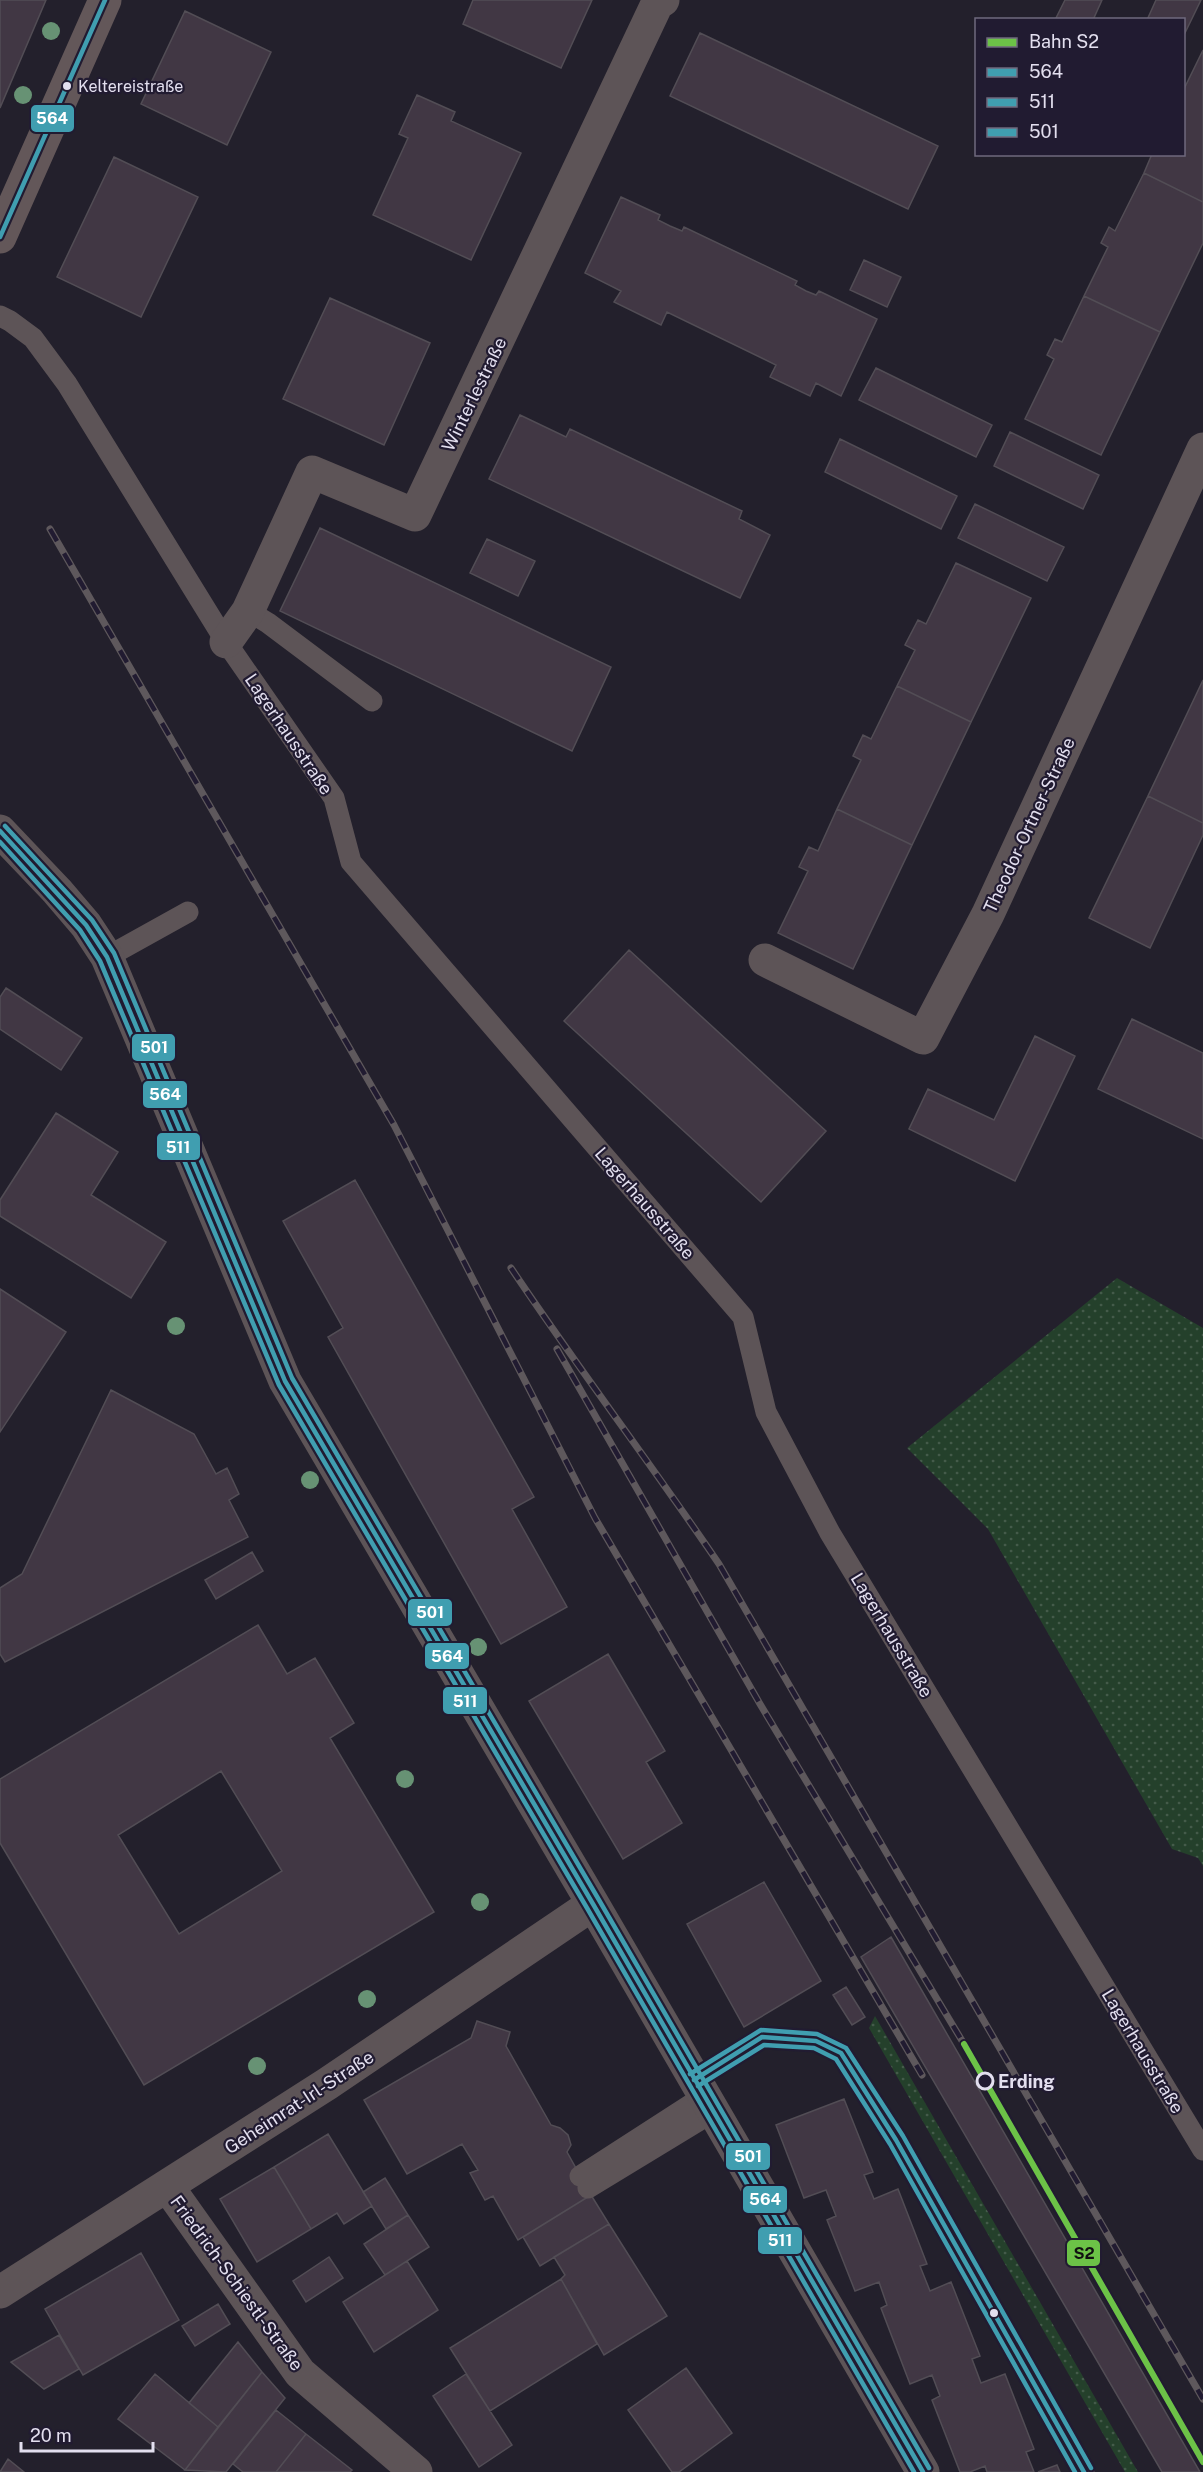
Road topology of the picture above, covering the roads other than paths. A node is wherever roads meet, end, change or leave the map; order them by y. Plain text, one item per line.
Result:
1 (105, 0) edge
2 (663, 0) edge
3 (0, 237) edge
4 (0, 316) edge
5 (1203, 449) edge
6 (248, 611) junction
7 (226, 642) junction
8 (372, 701) dead end
9 (0, 831) edge
10 (188, 912) dead end
11 (107, 957) junction
12 (765, 960) dead end
13 (593, 1904) junction
14 (704, 2096) junction
15 (1203, 2150) edge
16 (584, 2182) dead end
17 (168, 2187) junction
18 (0, 2292) edge
19 (416, 2472) edge
20 (923, 2472) edge
21 (1084, 2472) edge

1 - 3 street
2 - 6 street, Winterlestraße
4 - 7 lane, Lagerhausstraße
5 - 12 street, Theodor-Ortner-Straße
6 - 7 street, Winterlestraße
6 - 8 lane
7 - 15 lane, Lagerhausstraße
9 - 11 street
10 - 11 lane
11 - 13 street
13 - 14 street
13 - 17 street, Geheimrat-Irl-Straße
14 - 16 lane
14 - 20 street
14 - 21 lane
17 - 18 street, Geheimrat-Irl-Straße
17 - 19 street, Friedrich-Schiestl-Straße

